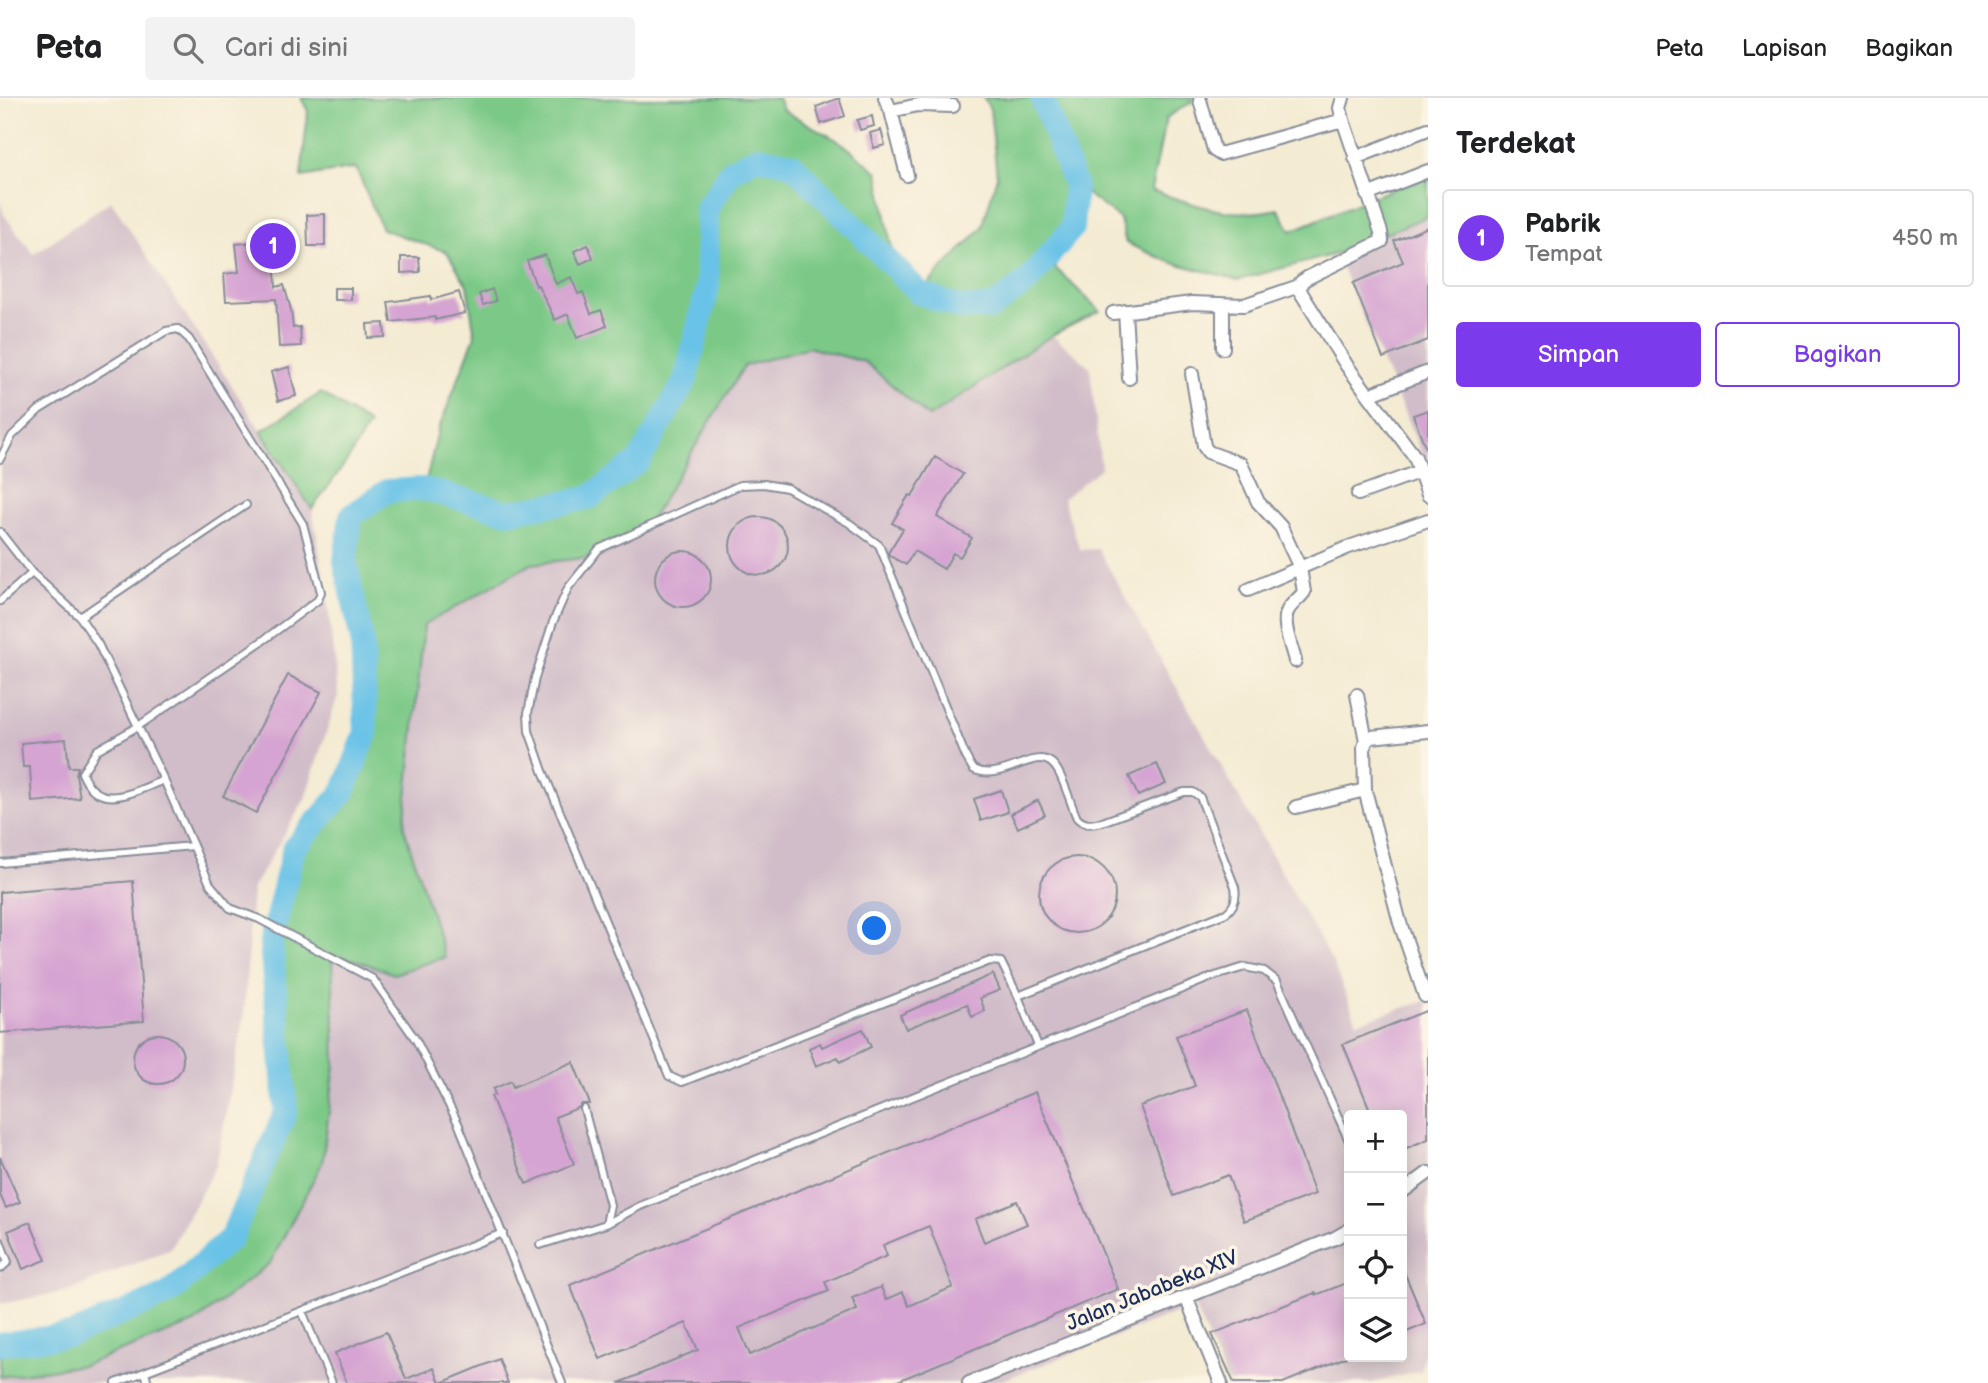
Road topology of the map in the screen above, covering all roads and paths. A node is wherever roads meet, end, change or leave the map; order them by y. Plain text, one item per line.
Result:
1 (885, 98) edge
2 (1343, 98) edge
3 (1200, 100) dead end
4 (953, 106) dead end
5 (891, 111) junction
6 (1343, 120) junction
7 (1428, 129) edge
8 (1355, 158) junction
9 (1428, 171) edge
10 (907, 175) dead end
11 (1368, 198) junction
12 (1299, 286) junction
13 (1223, 306) junction
14 (1223, 348) dead end
15 (1428, 372) edge
16 (1192, 374) dead end
17 (1129, 378) dead end
18 (1369, 396) junction
19 (0, 459) edge
20 (1421, 471) junction
21 (1358, 494) dead end
22 (1428, 495) edge
23 (246, 505) dead end
24 (1428, 520) edge
25 (0, 532) edge
26 (1300, 568) junction
27 (32, 573) junction
28 (1248, 590) dead end
29 (0, 601) edge
30 (80, 617) junction
31 (1295, 661) dead end
32 (1357, 695) dead end
33 (137, 727) junction
34 (1428, 731) edge
35 (1366, 741) junction
36 (164, 780) junction
37 (1365, 790) junction
38 (1296, 807) dead end
39 (193, 846) junction
40 (0, 863) edge
41 (1018, 996) junction
42 (1425, 996) dead end
43 (1038, 1046) junction
44 (584, 1109) dead end
45 (1344, 1130) edge
46 (1428, 1173) edge
47 (1407, 1188) edge
48 (606, 1224) junction
49 (503, 1233) junction
50 (1344, 1233) edge
51 (0, 1241) edge
52 (540, 1245) dead end
53 (0, 1269) edge
54 (1186, 1297) junction
55 (302, 1311) junction
56 (145, 1372) junction
57 (116, 1383) edge
58 (148, 1383) edge
59 (332, 1383) edge
60 (562, 1383) edge
61 (969, 1383) edge
62 (1221, 1383) edge

1 - 5 street
2 - 6 street
3 - 6 street
4 - 5 street
5 - 10 street
6 - 8 street
7 - 8 street
8 - 11 street
9 - 11 street
11 - 12 street
12 - 13 street
12 - 18 street
13 - 14 street
13 - 17 street
15 - 18 street
16 - 26 street
18 - 20 street
19 - 33 lane
20 - 21 street
20 - 22 street
23 - 30 lane
24 - 26 street
25 - 27 lane
26 - 28 street
26 - 31 street
27 - 29 lane
27 - 30 lane
30 - 33 lane
32 - 35 street
33 - 36 lane
33 - 36 lane
34 - 35 street
35 - 37 street
36 - 39 lane
37 - 38 street
37 - 42 street
39 - 40 lane
39 - 49 lane
41 - 41 lane
41 - 43 lane
43 - 45 lane
43 - 48 lane
44 - 48 lane
46 - 47 street
48 - 52 lane
49 - 55 lane
49 - 60 lane
50 - 54 street, Jalan Jababeka XIV
51 - 53 lane
54 - 61 street, Jalan Jababeka XIV
54 - 62 street
55 - 56 lane
55 - 59 lane
56 - 57 lane
56 - 58 lane

